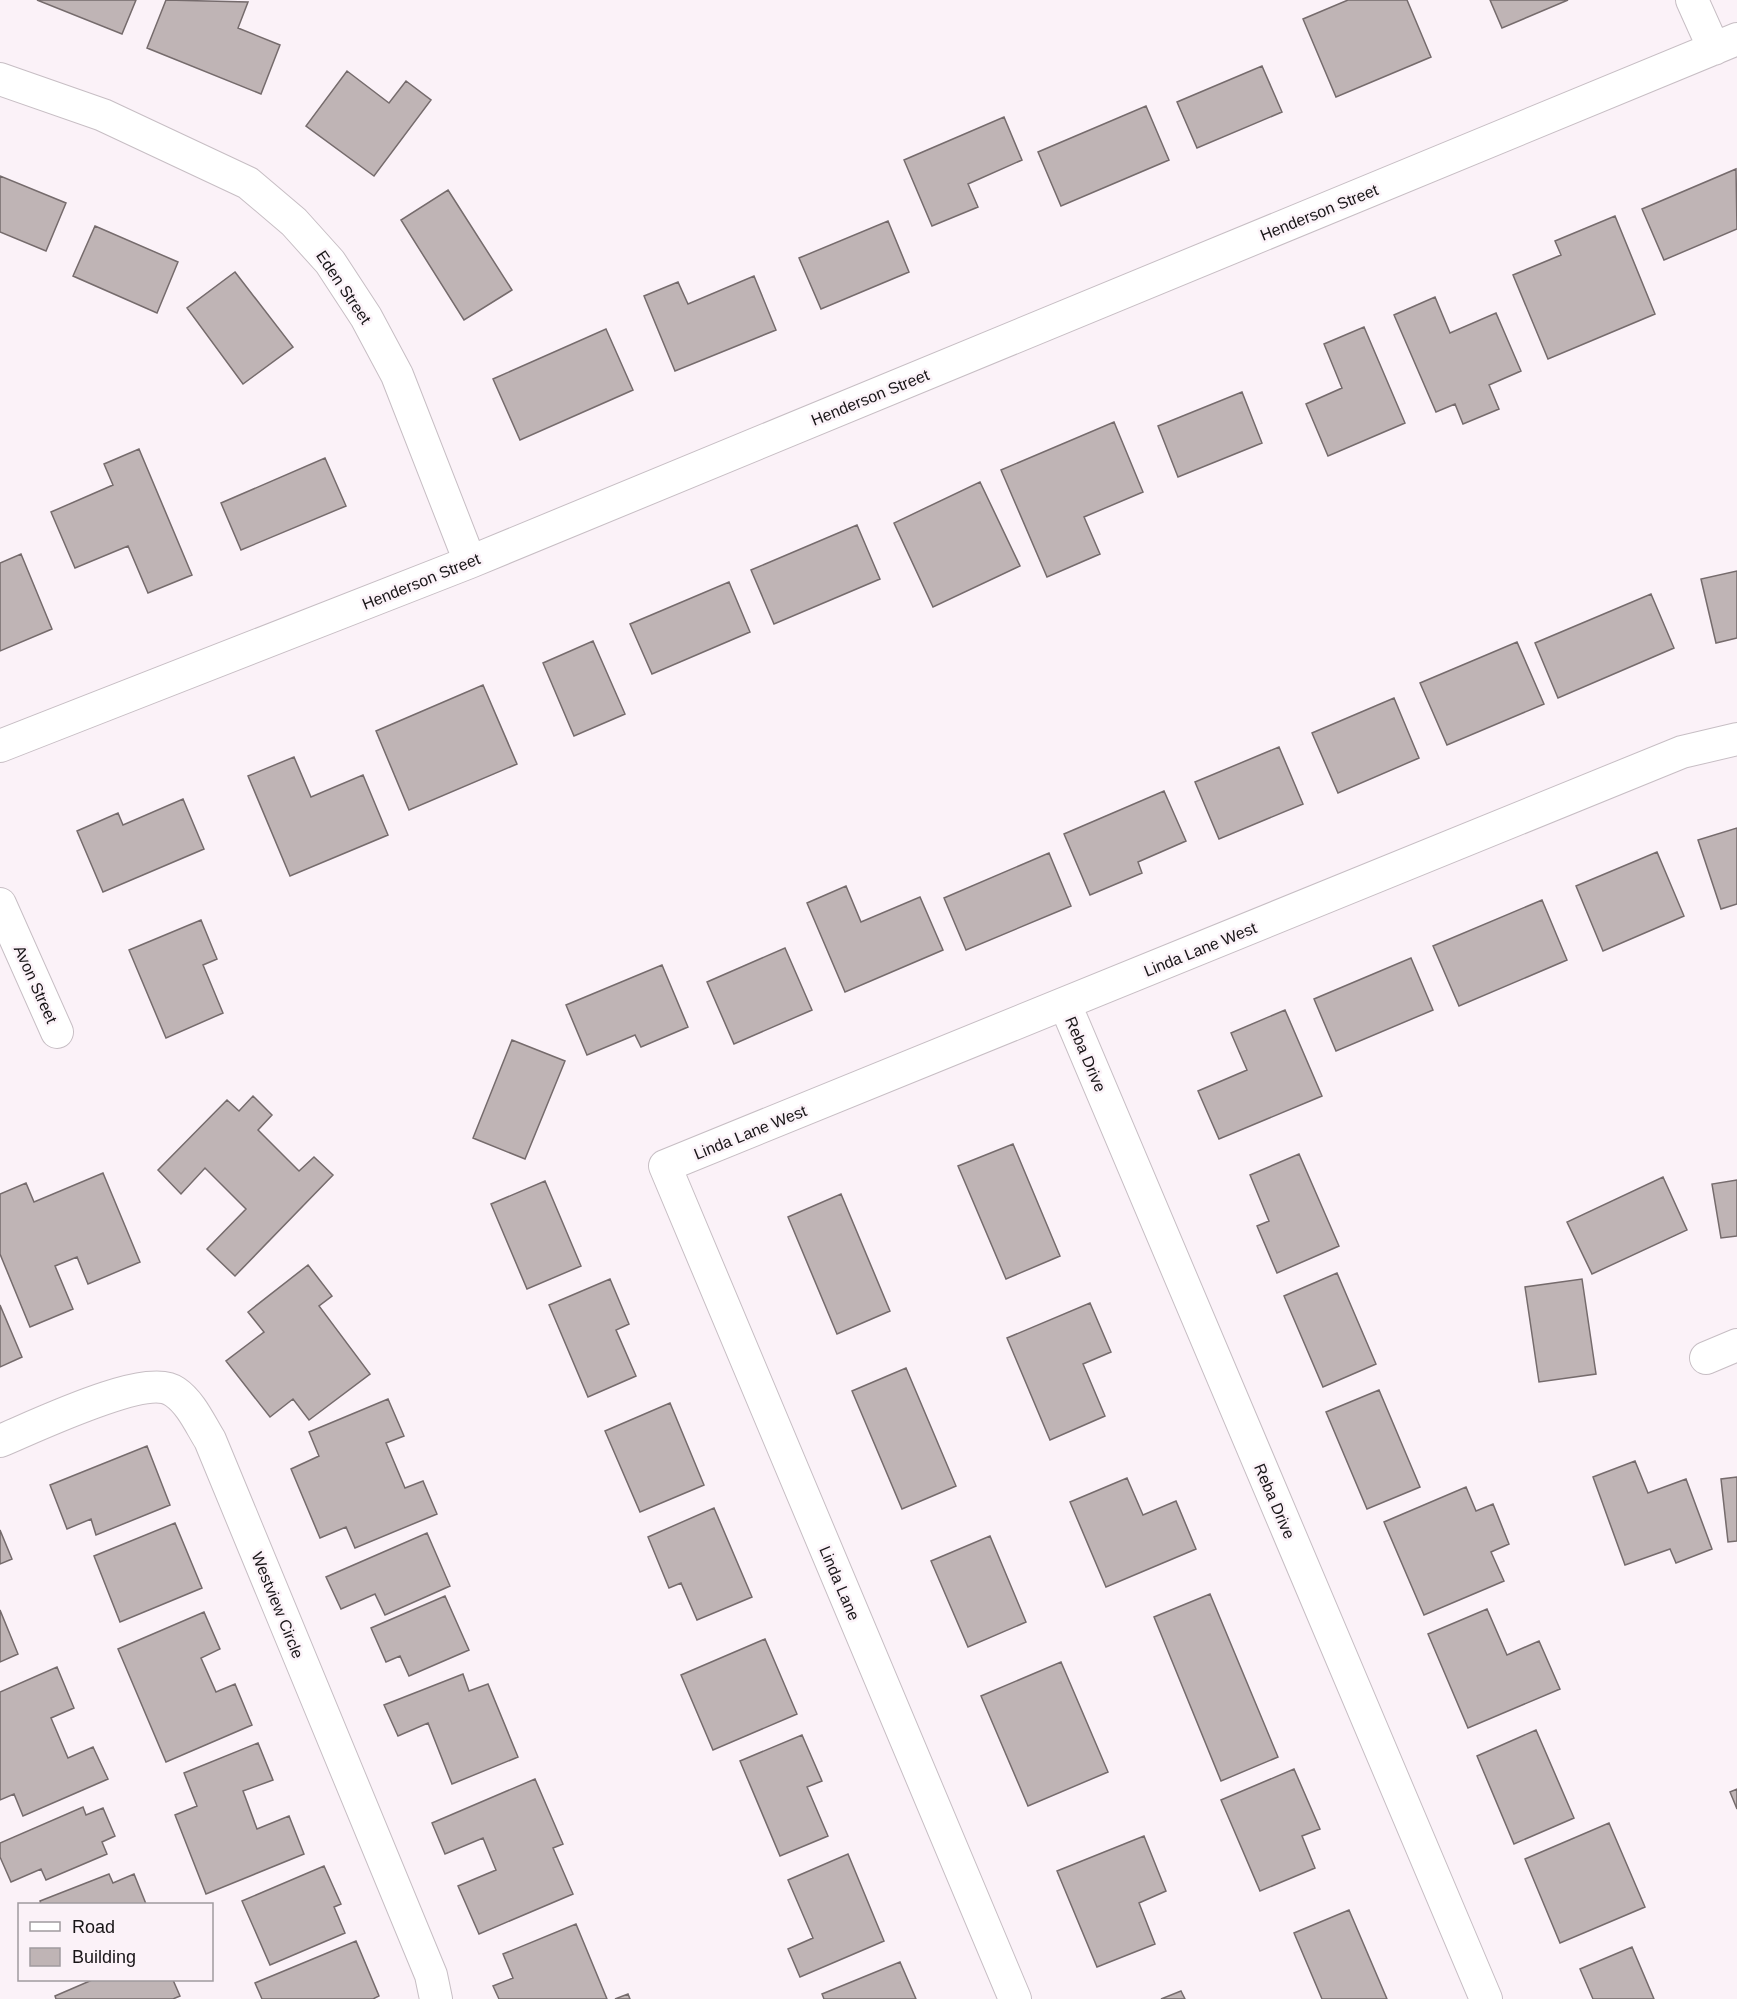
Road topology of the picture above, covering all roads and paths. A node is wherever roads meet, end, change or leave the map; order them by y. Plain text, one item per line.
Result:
1 (1692, 0) edge
2 (1725, 44) edge
3 (0, 79) edge
4 (470, 562) junction
5 (1737, 739) edge
6 (0, 746) edge
7 (0, 904) edge
8 (1065, 1004) junction
9 (57, 1032) dead end
10 (665, 1166) joint
11 (1737, 1346) edge
12 (1706, 1358) dead end
13 (0, 1441) edge
14 (436, 1999) edge
15 (1015, 1999) edge
16 (1486, 1999) edge

1 - 2 street
2 - 4 street, Henderson Street
3 - 4 street, Eden Street
4 - 6 street, Henderson Street
5 - 8 street, Linda Lane West
7 - 9 street, Avon Street
8 - 10 street, Linda Lane West
8 - 16 street, Reba Drive
10 - 15 street, Linda Lane
11 - 12 street
13 - 14 street, Westview Circle

